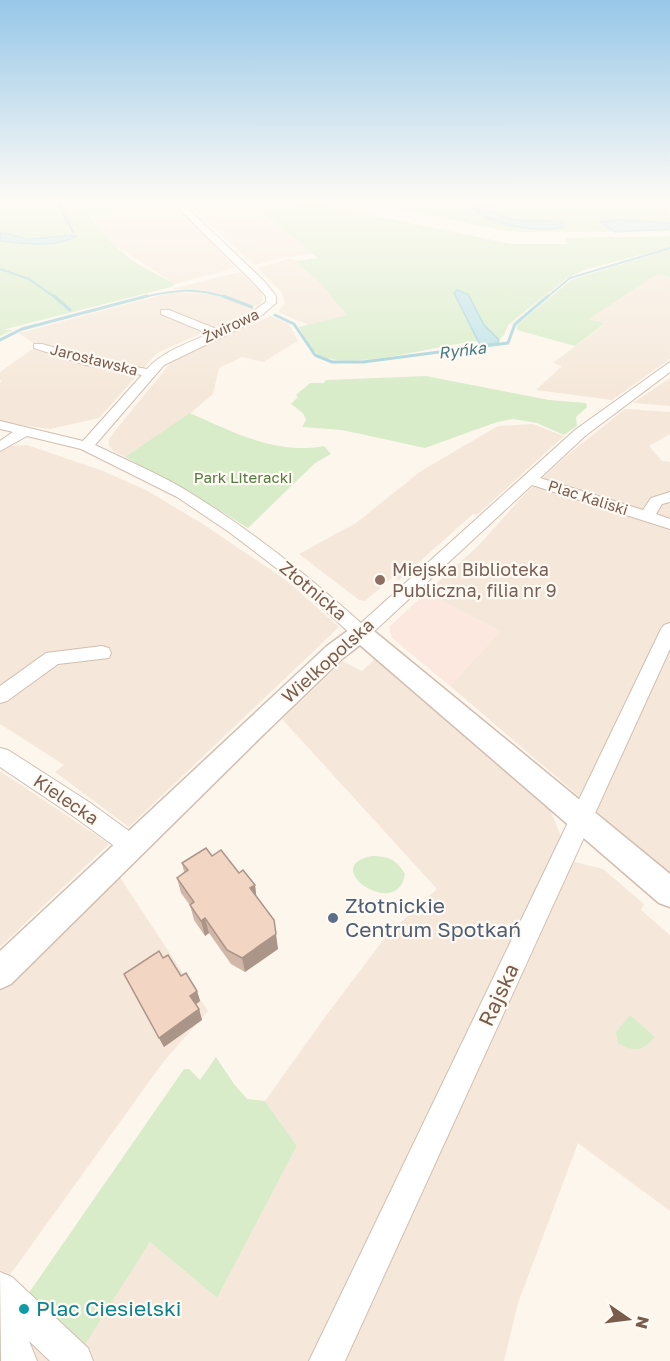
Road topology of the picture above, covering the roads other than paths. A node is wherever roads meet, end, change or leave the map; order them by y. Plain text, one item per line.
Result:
1 (240, 264) edge
2 (165, 312) dead end
3 (217, 333) junction
4 (38, 346) dead end
5 (670, 366) edge
6 (149, 373) junction
7 (0, 425) edge
8 (25, 430) junction
9 (86, 446) junction
10 (0, 447) edge
11 (529, 479) junction
12 (670, 497) edge
13 (647, 516) junction
14 (670, 524) edge
15 (670, 629) edge
16 (361, 633) junction
17 (102, 652) dead end
18 (0, 696) edge
19 (0, 756) edge
20 (581, 819) junction
21 (132, 846) junction
22 (670, 893) edge
23 (0, 973) edge
24 (7, 1296) edge
25 (19, 1361) edge
26 (75, 1361) edge
27 (327, 1361) edge

1 - 3 street, Żwirowa
2 - 3 street
3 - 6 street, Żwirowa
4 - 6 street, Jarosławska
5 - 11 street, Wielkopolska
6 - 9 street, Żwirowa
7 - 8 street, Złotnicka
8 - 9 street, Złotnicka
8 - 10 street
9 - 16 street, Złotnicka
11 - 13 street, Plac Kaliski
11 - 16 street, Wielkopolska
12 - 13 street, Plac Kaliski
13 - 14 street, Plac Kaliski
15 - 20 street, Rajska
16 - 20 street, Złotnicka
16 - 21 street, Wielkopolska
17 - 18 street
19 - 21 street, Kielecka
20 - 22 street, Złotnicka
20 - 27 street, Rajska
21 - 23 street, Wielkopolska
24 - 25 street
24 - 26 street

